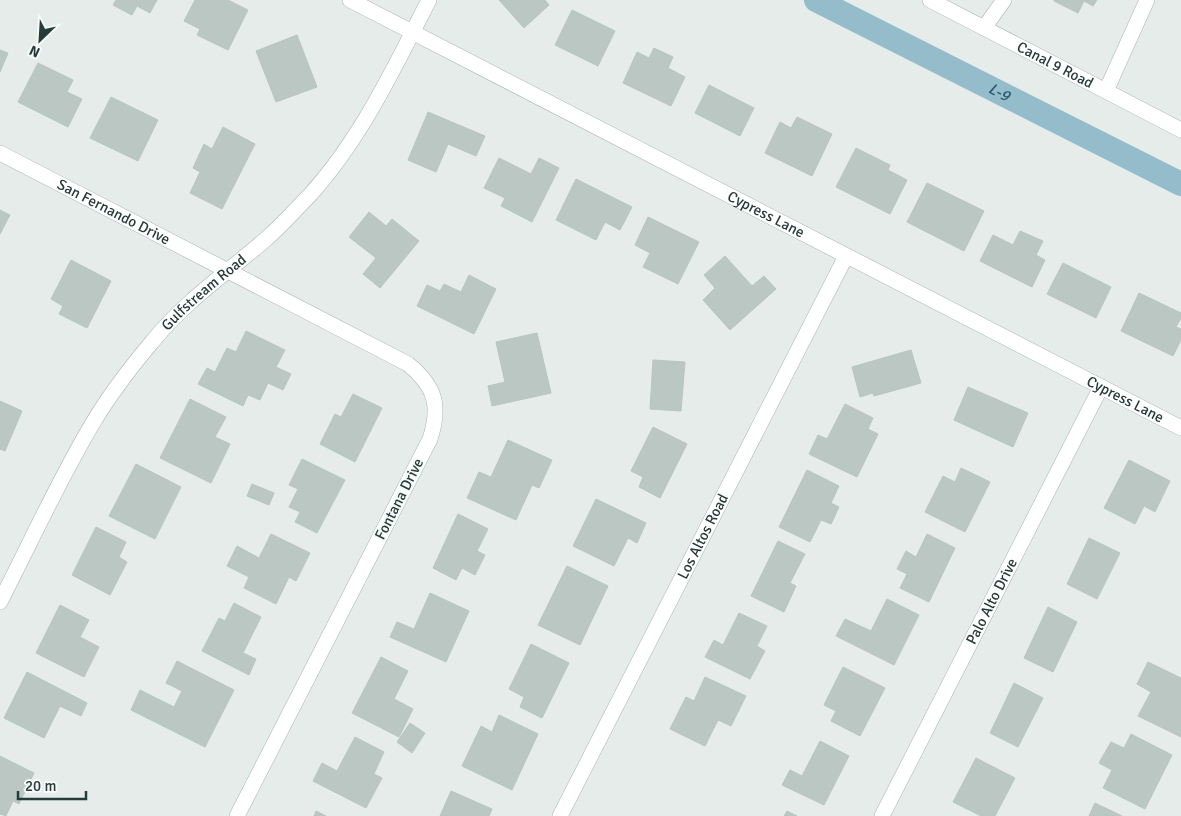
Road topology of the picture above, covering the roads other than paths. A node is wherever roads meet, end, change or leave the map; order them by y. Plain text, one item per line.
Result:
1 (350, 0) edge
2 (429, 0) edge
3 (930, 0) edge
4 (1004, 0) edge
5 (1147, 0) edge
6 (984, 28) junction
7 (412, 32) junction
8 (1106, 91) junction
9 (1181, 130) edge
10 (0, 154) edge
11 (846, 256) junction
12 (227, 271) junction
13 (1101, 387) junction
14 (1181, 428) edge
15 (0, 602) edge
16 (237, 816) edge
17 (560, 816) edge
18 (882, 816) edge

1 - 7 street, Cypress Lane
2 - 7 street, Gulfstream Road
3 - 6 street, Canal 9 Road
4 - 6 street
5 - 8 street
6 - 8 street, Canal 9 Road
7 - 11 street, Cypress Lane
7 - 12 street, Gulfstream Road
8 - 9 street, Canal 9 Road
10 - 12 street, San Fernando Drive
11 - 13 street, Cypress Lane
11 - 17 street, Los Altos Road
12 - 15 street, Gulfstream Road
12 - 16 street, Fontana Drive
13 - 14 street, Cypress Lane
13 - 18 street, Palo Alto Drive

